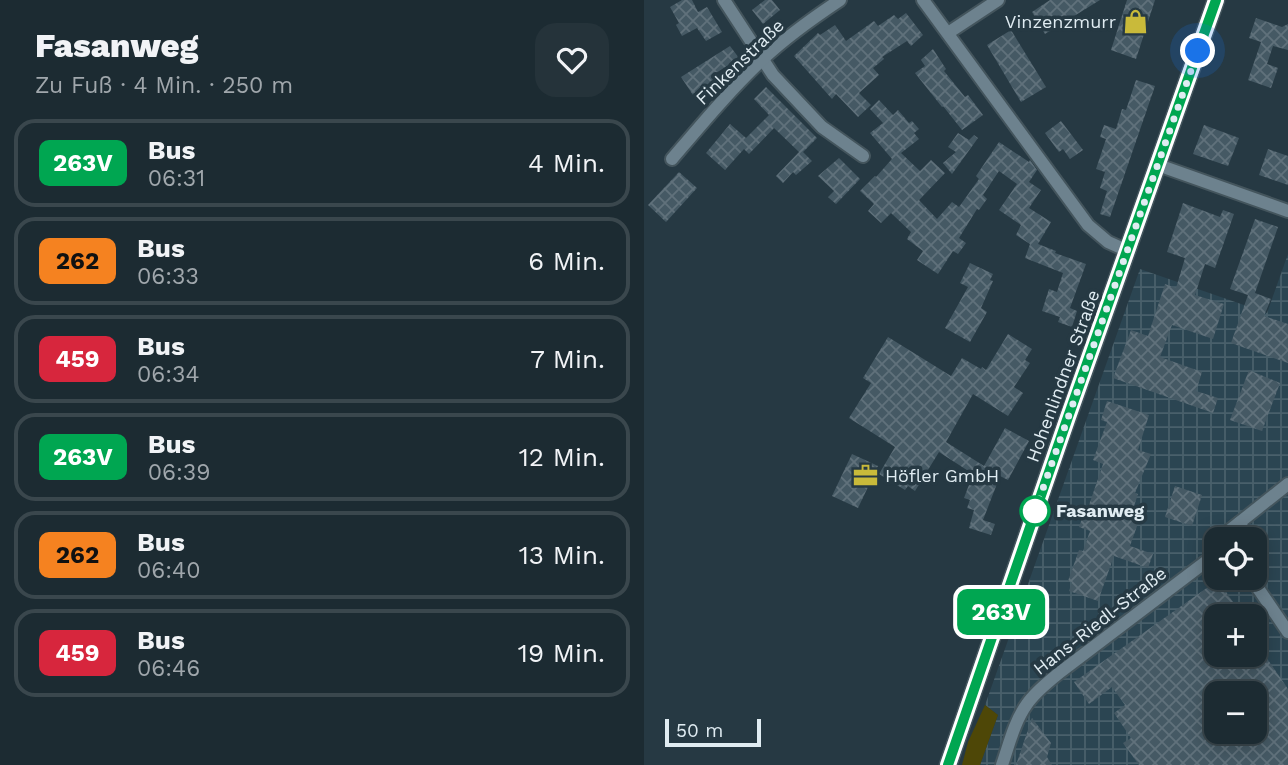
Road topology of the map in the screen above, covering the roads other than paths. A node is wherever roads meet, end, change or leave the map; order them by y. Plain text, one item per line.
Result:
1 (724, 0) edge
2 (840, 0) edge
3 (923, 0) edge
4 (998, 0) edge
5 (1216, 0) edge
6 (948, 33) junction
7 (763, 59) junction
8 (863, 156) dead end
9 (671, 159) dead end
10 (1158, 165) junction
11 (1288, 211) edge
12 (1128, 251) junction
13 (1288, 484) edge
14 (1239, 523) junction
15 (1235, 527) edge
16 (1242, 527) edge
17 (1204, 559) edge
18 (1259, 590) edge
19 (1288, 632) edge
20 (948, 765) edge
21 (1002, 765) edge

1 - 7 street
2 - 7 street, Finkenstraße
3 - 6 street
4 - 6 street
5 - 10 street, Hohenlindner Straße
6 - 12 street
7 - 8 street
7 - 9 street, Finkenstraße
10 - 11 street
10 - 12 street, Hohenlindner Straße
12 - 20 street, Hohenlindner Straße
13 - 14 street
14 - 15 street
14 - 16 street
17 - 21 street, Hans-Riedl-Straße
18 - 19 street

